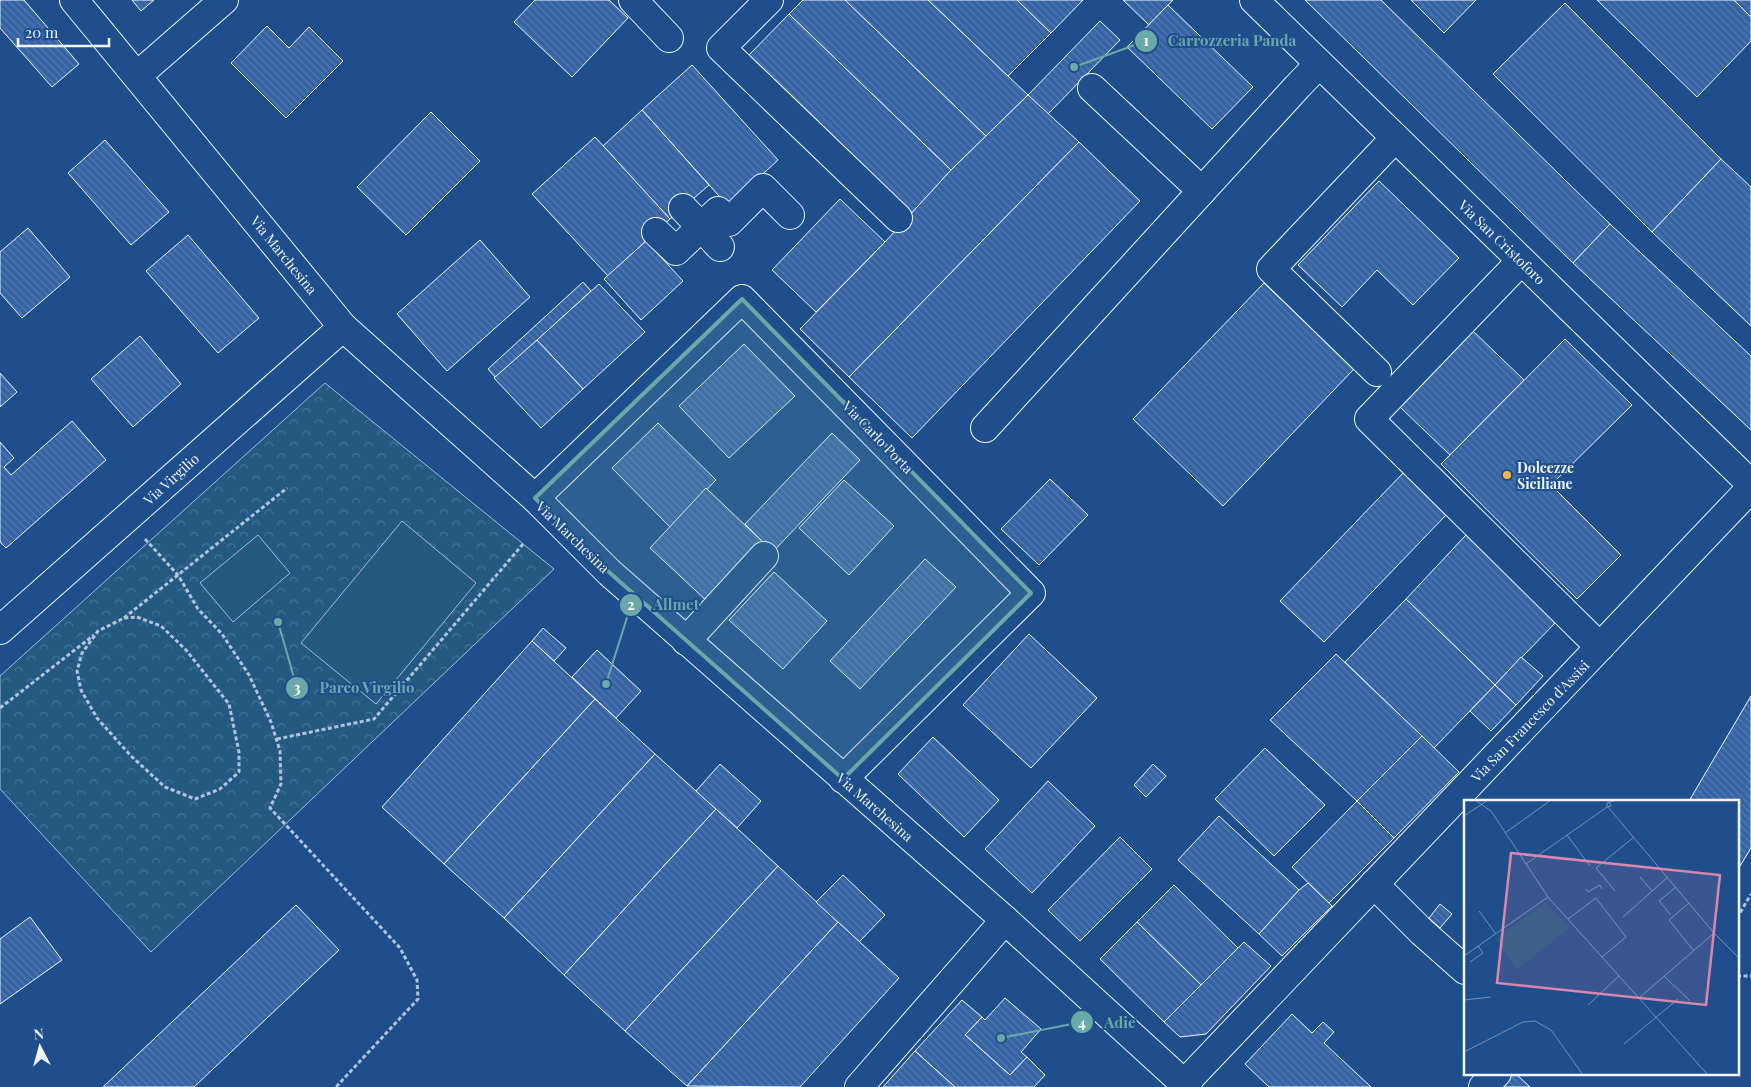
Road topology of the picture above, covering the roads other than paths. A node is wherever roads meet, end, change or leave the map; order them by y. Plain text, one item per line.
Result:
1 (74, 0) edge
2 (224, 0) edge
3 (633, 0) edge
4 (769, 0) edge
5 (1254, 0) edge
6 (670, 38) dead end
7 (1319, 64) junction
8 (138, 75) junction
9 (1092, 88) dead end
10 (1395, 138) junction
11 (1202, 191) junction
12 (683, 208) dead end
13 (790, 216) dead end
14 (898, 218) dead end
15 (701, 227) junction
16 (656, 232) dead end
17 (720, 247) dead end
18 (1521, 261) junction
19 (343, 327) junction
20 (1377, 372) dead end
21 (985, 428) dead end
22 (1751, 484) edge
23 (1751, 488) edge
24 (534, 498) junction
25 (764, 556) dead end
26 (0, 630) edge
27 (686, 641) junction
28 (1600, 647) junction
29 (843, 778) junction
30 (1374, 884) junction
31 (1005, 920) junction
32 (1464, 969) edge
33 (1496, 1074) edge
34 (1186, 1085) edge
35 (859, 1087) edge
36 (1483, 1087) edge

1 - 8 street, Via Marchesina
2 - 8 street
3 - 6 street
4 - 14 street
5 - 7 street, Via San Cristoforo
7 - 10 street, Via San Cristoforo
7 - 11 street
8 - 19 street, Via Marchesina
9 - 11 street
10 - 18 street, Via San Cristoforo
10 - 20 street
11 - 21 street
12 - 15 street
13 - 15 street
15 - 16 street
15 - 17 street
18 - 22 street, Via San Cristoforo
18 - 28 street
19 - 24 street, Via Marchesina
19 - 26 street, Via Virgilio
23 - 28 street, Via San Francesco d'Assisi
24 - 27 street, Via Marchesina
24 - 29 street, Via Carlo Porta
25 - 27 street
27 - 29 street, Via Marchesina
28 - 30 street, Via San Francesco d'Assisi
29 - 31 street, Via Marchesina
30 - 32 street
30 - 34 street, Via San Francesco d'Assisi
31 - 34 street, Via Marchesina
31 - 35 street
33 - 36 street

